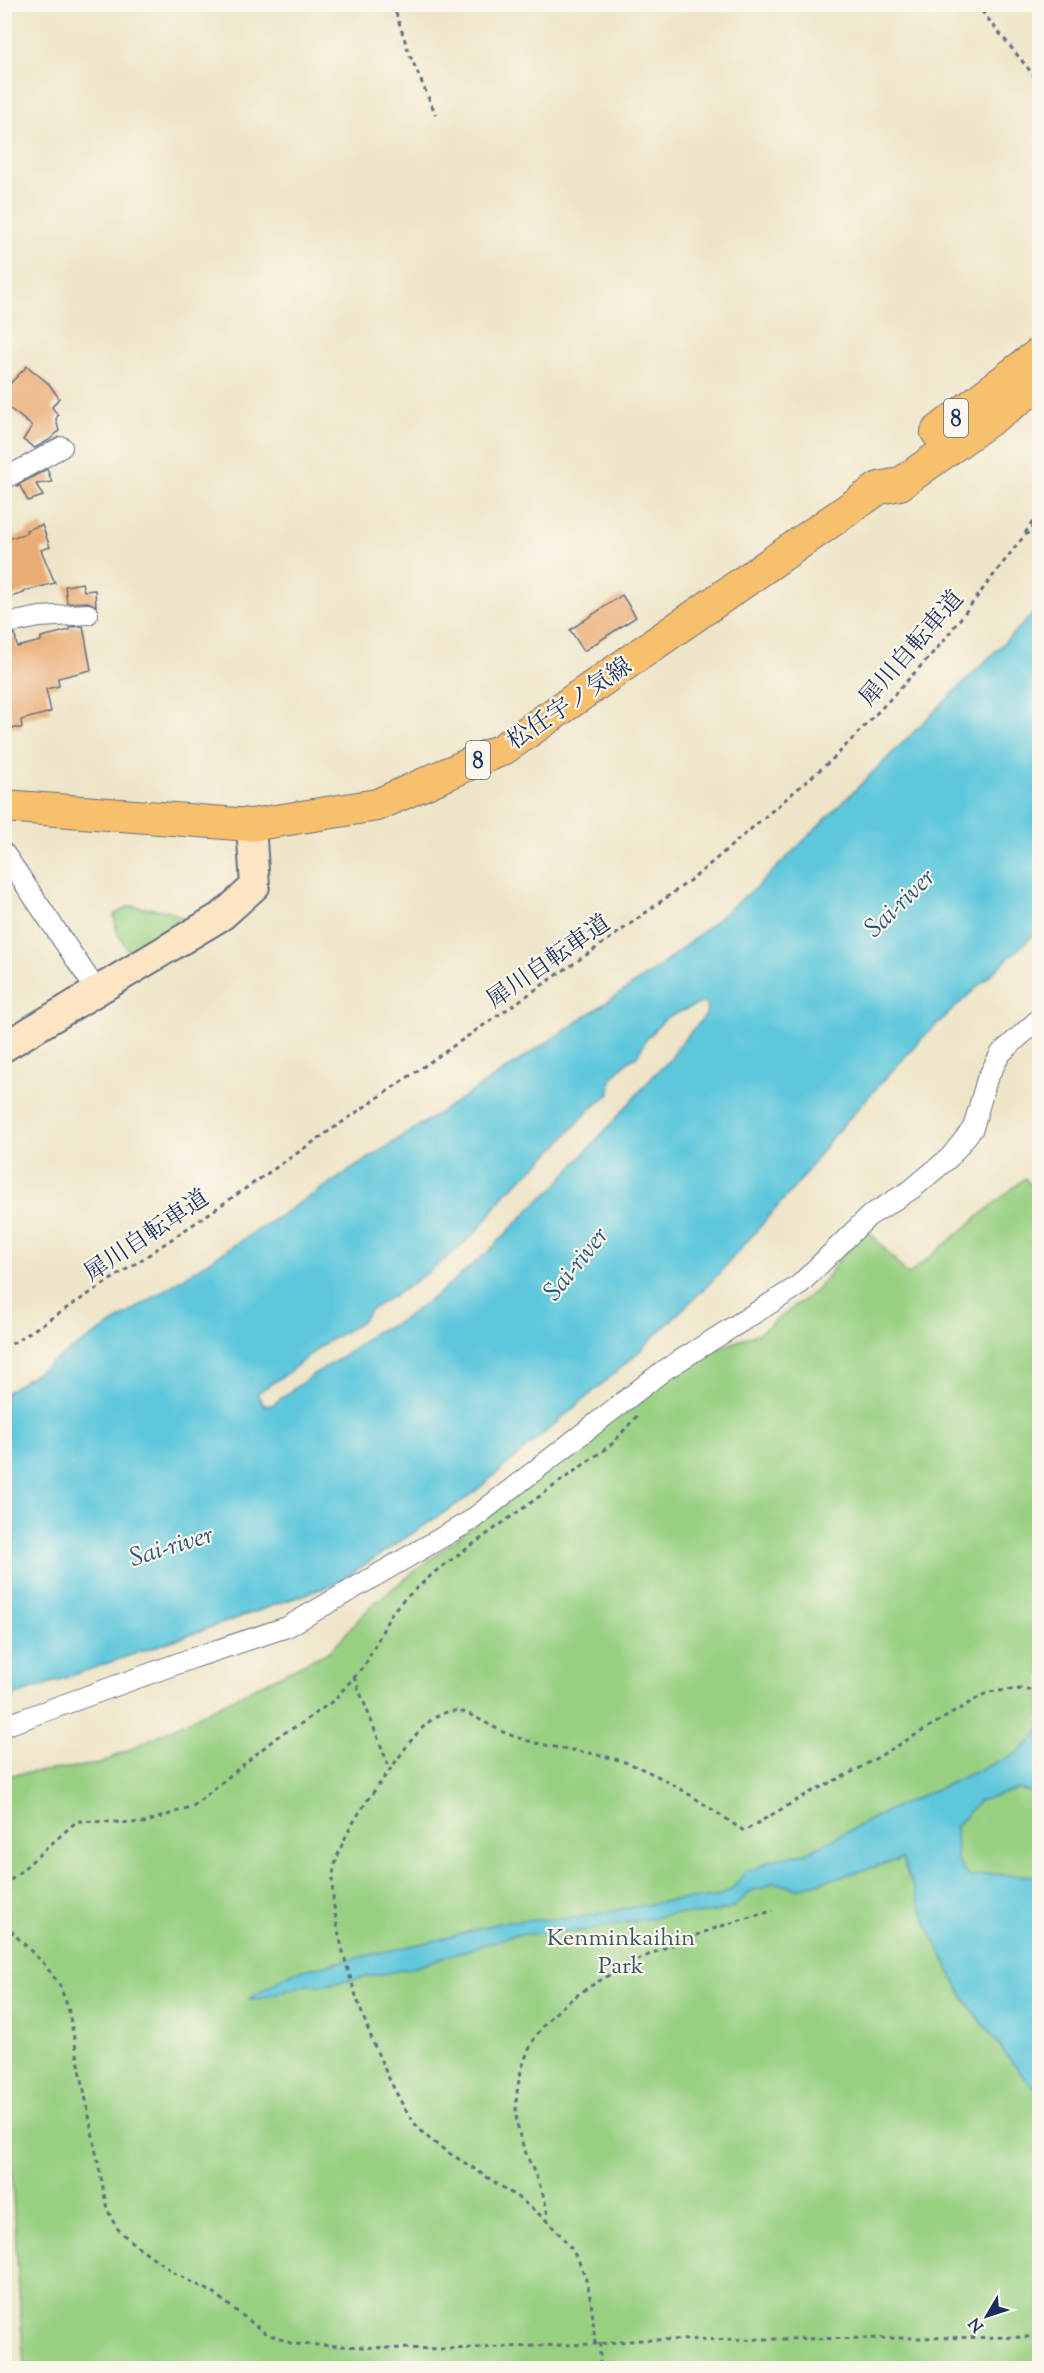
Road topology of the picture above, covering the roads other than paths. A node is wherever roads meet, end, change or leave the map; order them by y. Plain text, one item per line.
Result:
1 (1040, 353) edge
2 (1040, 384) edge
3 (62, 447) dead end
4 (4, 478) edge
5 (879, 488) junction
6 (88, 614) dead end
7 (4, 624) edge
8 (4, 806) edge
9 (251, 825) junction
10 (4, 853) edge
11 (97, 991) junction
12 (1040, 1018) edge
13 (4, 1047) edge
14 (4, 1726) edge

1 - 5 main road, 松任宇ノ気線 / 8
2 - 5 main road, 松任宇ノ気線 / 8
3 - 4 street
5 - 9 main road, 松任宇ノ気線 / 8
6 - 7 street
8 - 9 main road, 松任宇ノ気線 / 8
9 - 11 street
10 - 11 street
11 - 13 street
12 - 14 street

